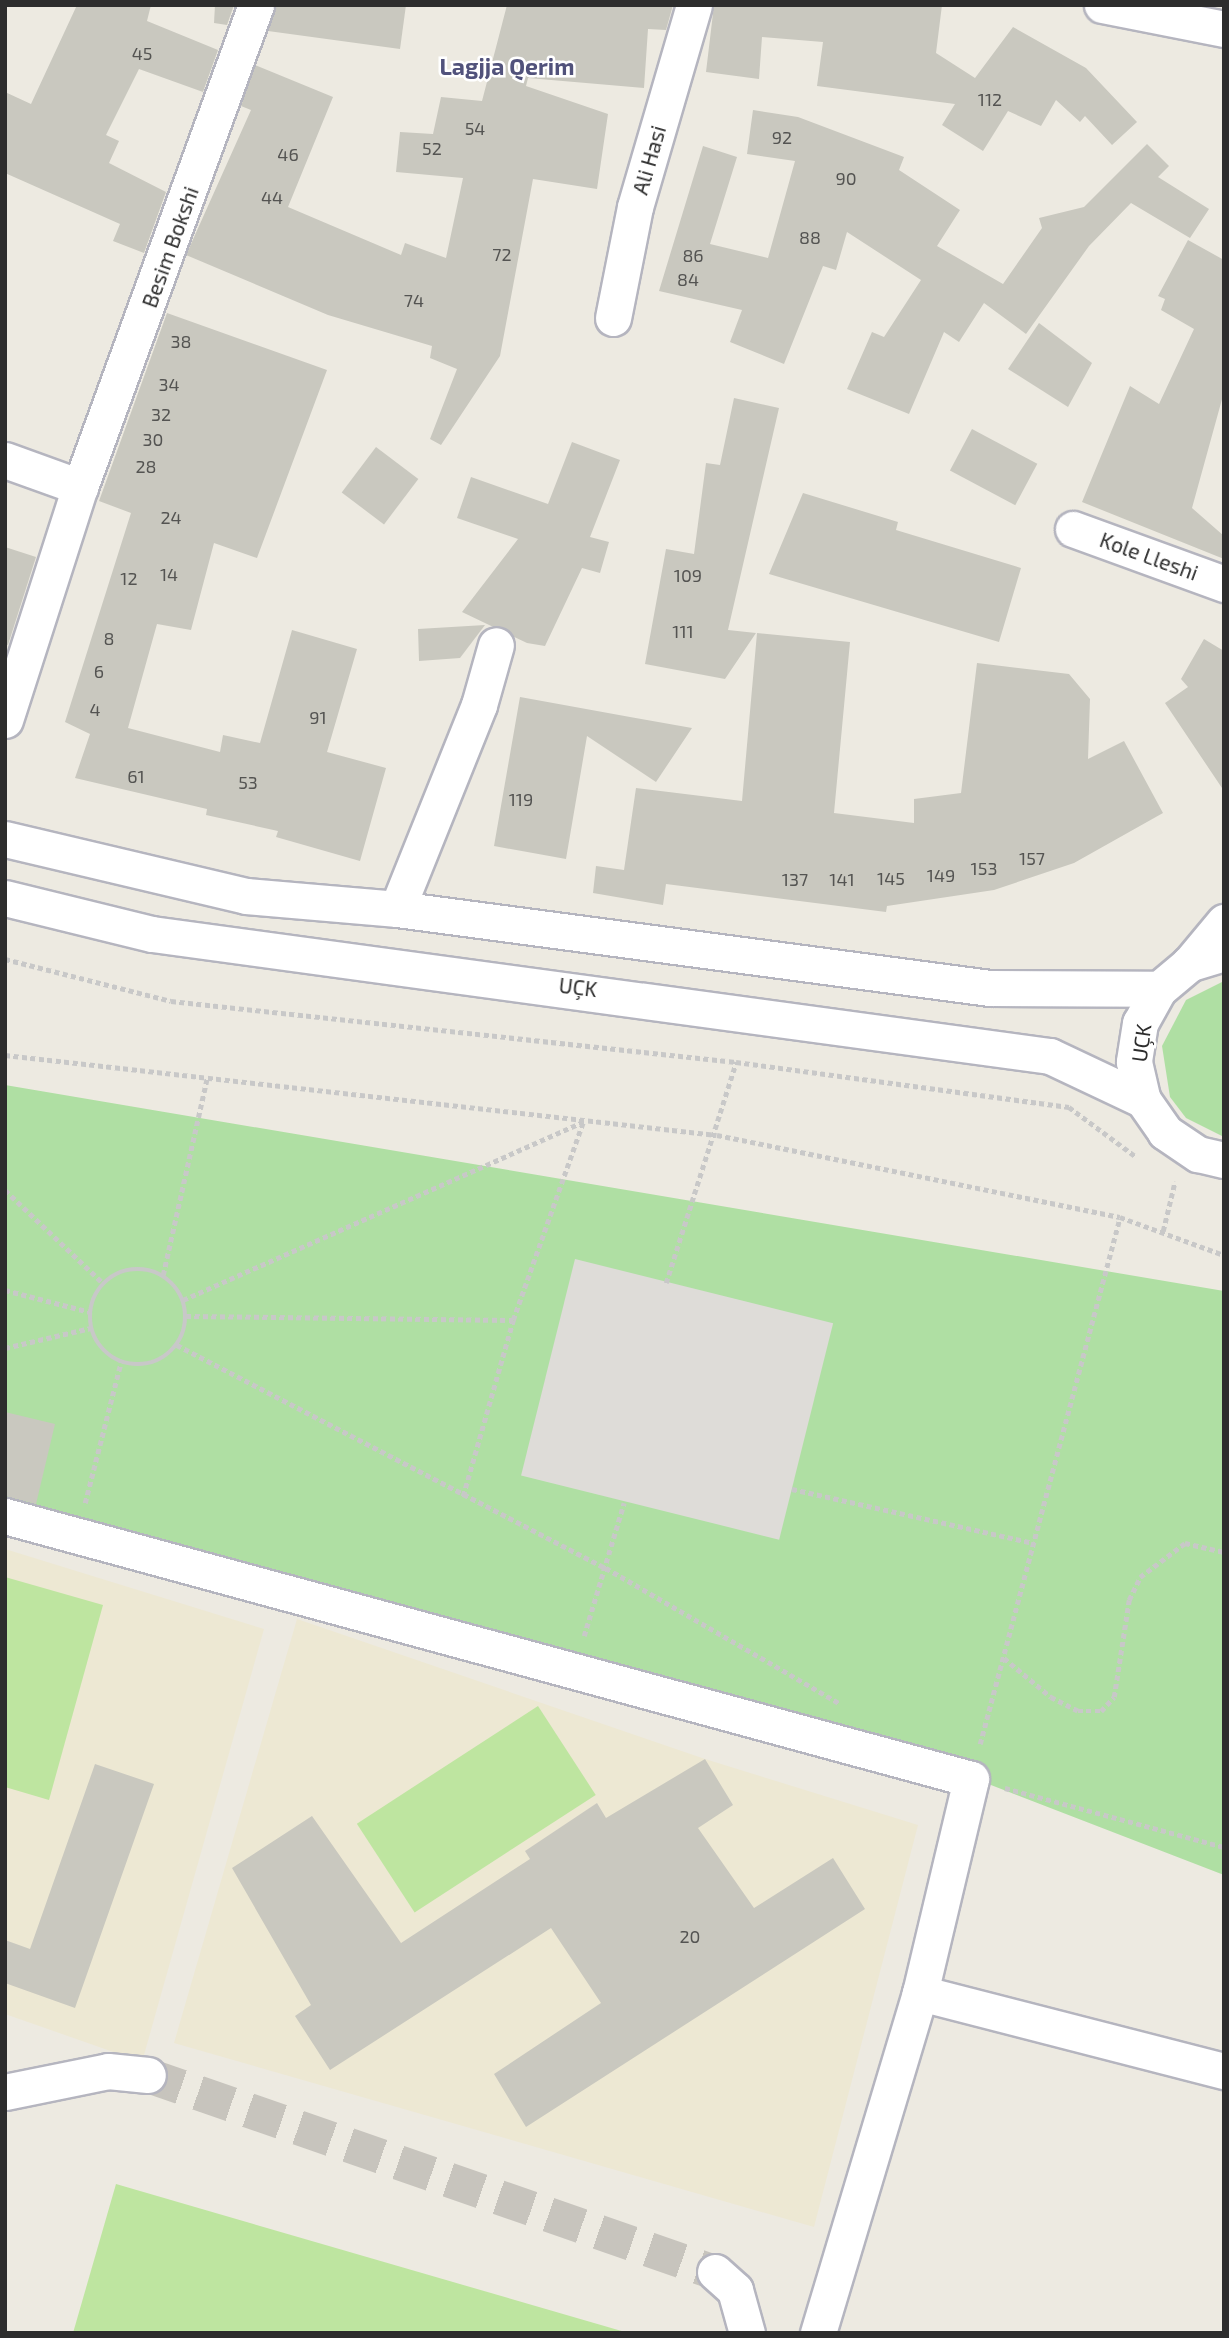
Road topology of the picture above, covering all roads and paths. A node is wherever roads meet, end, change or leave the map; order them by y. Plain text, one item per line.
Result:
1 (256, 5) edge
2 (694, 5) edge
3 (1102, 5) edge
4 (1224, 29) edge
5 (613, 318) dead end
6 (5, 460) edge
7 (80, 487) junction
8 (1073, 529) dead end
9 (1224, 584) edge
10 (496, 645) dead end
11 (5, 720) edge
12 (5, 839) edge
13 (5, 898) edge
14 (397, 909) junction
15 (1224, 922) edge
16 (1224, 953) edge
17 (5, 959) edge
18 (1189, 964) junction
19 (1159, 989) junction
20 (5, 1055) edge
21 (736, 1062) junction
22 (207, 1078) junction
23 (1143, 1100) junction
24 (584, 1122) junction
25 (717, 1135) junction
26 (1224, 1160) edge
27 (1143, 1161) dead end
28 (1164, 1174) dead end
29 (1175, 1180) junction
30 (1187, 1184) dead end
31 (5, 1190) edge
32 (1120, 1217) junction
33 (1163, 1231) junction
34 (1224, 1255) edge
35 (163, 1275) junction
36 (103, 1283) junction
37 (666, 1283) dead end
38 (5, 1290) edge
39 (183, 1300) junction
40 (90, 1312) junction
41 (186, 1316) junction
42 (513, 1320) junction
43 (91, 1328) junction
44 (177, 1345) junction
45 (5, 1348) edge
46 (121, 1362) junction
47 (792, 1489) dead end
48 (463, 1496) junction
49 (624, 1503) dead end
50 (5, 1516) edge
51 (77, 1534) junction
52 (1033, 1543) junction
53 (1224, 1552) edge
54 (606, 1568) junction
55 (1004, 1658) junction
56 (574, 1670) junction
57 (853, 1711) dead end
58 (971, 1779) junction
59 (1224, 1847) edge
60 (920, 1993) junction
61 (1224, 2071) edge
62 (148, 2075) tunnel mouth
63 (5, 2092) edge
64 (715, 2272) tunnel mouth
65 (747, 2333) edge
66 (818, 2333) edge

1 - 7 street, Besim Bokshi
2 - 5 street, Ali Hasi
3 - 4 street
6 - 7 street
7 - 11 street, Besim Bokshi
8 - 9 street, Kole Lleshi
10 - 14 street
12 - 14 street
13 - 23 street, UÇK
14 - 19 street
15 - 18 street
16 - 18 street, UÇK
17 - 21 path
18 - 19 street, UÇK
19 - 23 street, UÇK
20 - 22 path
21 - 25 path
21 - 27 path
22 - 24 path
22 - 35 path
23 - 26 street, UÇK
24 - 25 path
24 - 39 path
24 - 42 path
25 - 32 path
25 - 37 path
28 - 29 path
29 - 30 path
29 - 33 path
31 - 36 path
32 - 33 path
32 - 52 path
33 - 34 path
35 - 36 path
35 - 39 path
36 - 40 path
38 - 40 path
39 - 41 path
40 - 43 path
41 - 42 path
41 - 44 path
42 - 48 path
43 - 45 path
43 - 46 path
44 - 46 path
44 - 48 path
46 - 51 path
47 - 52 path
48 - 54 path
49 - 54 path
50 - 51 street
51 - 56 street
52 - 55 path
53 - 55 path
54 - 56 path
54 - 57 path
55 - 58 path
56 - 58 street
58 - 59 path
58 - 60 street
60 - 61 street
60 - 66 street
62 - 63 street
64 - 65 street

